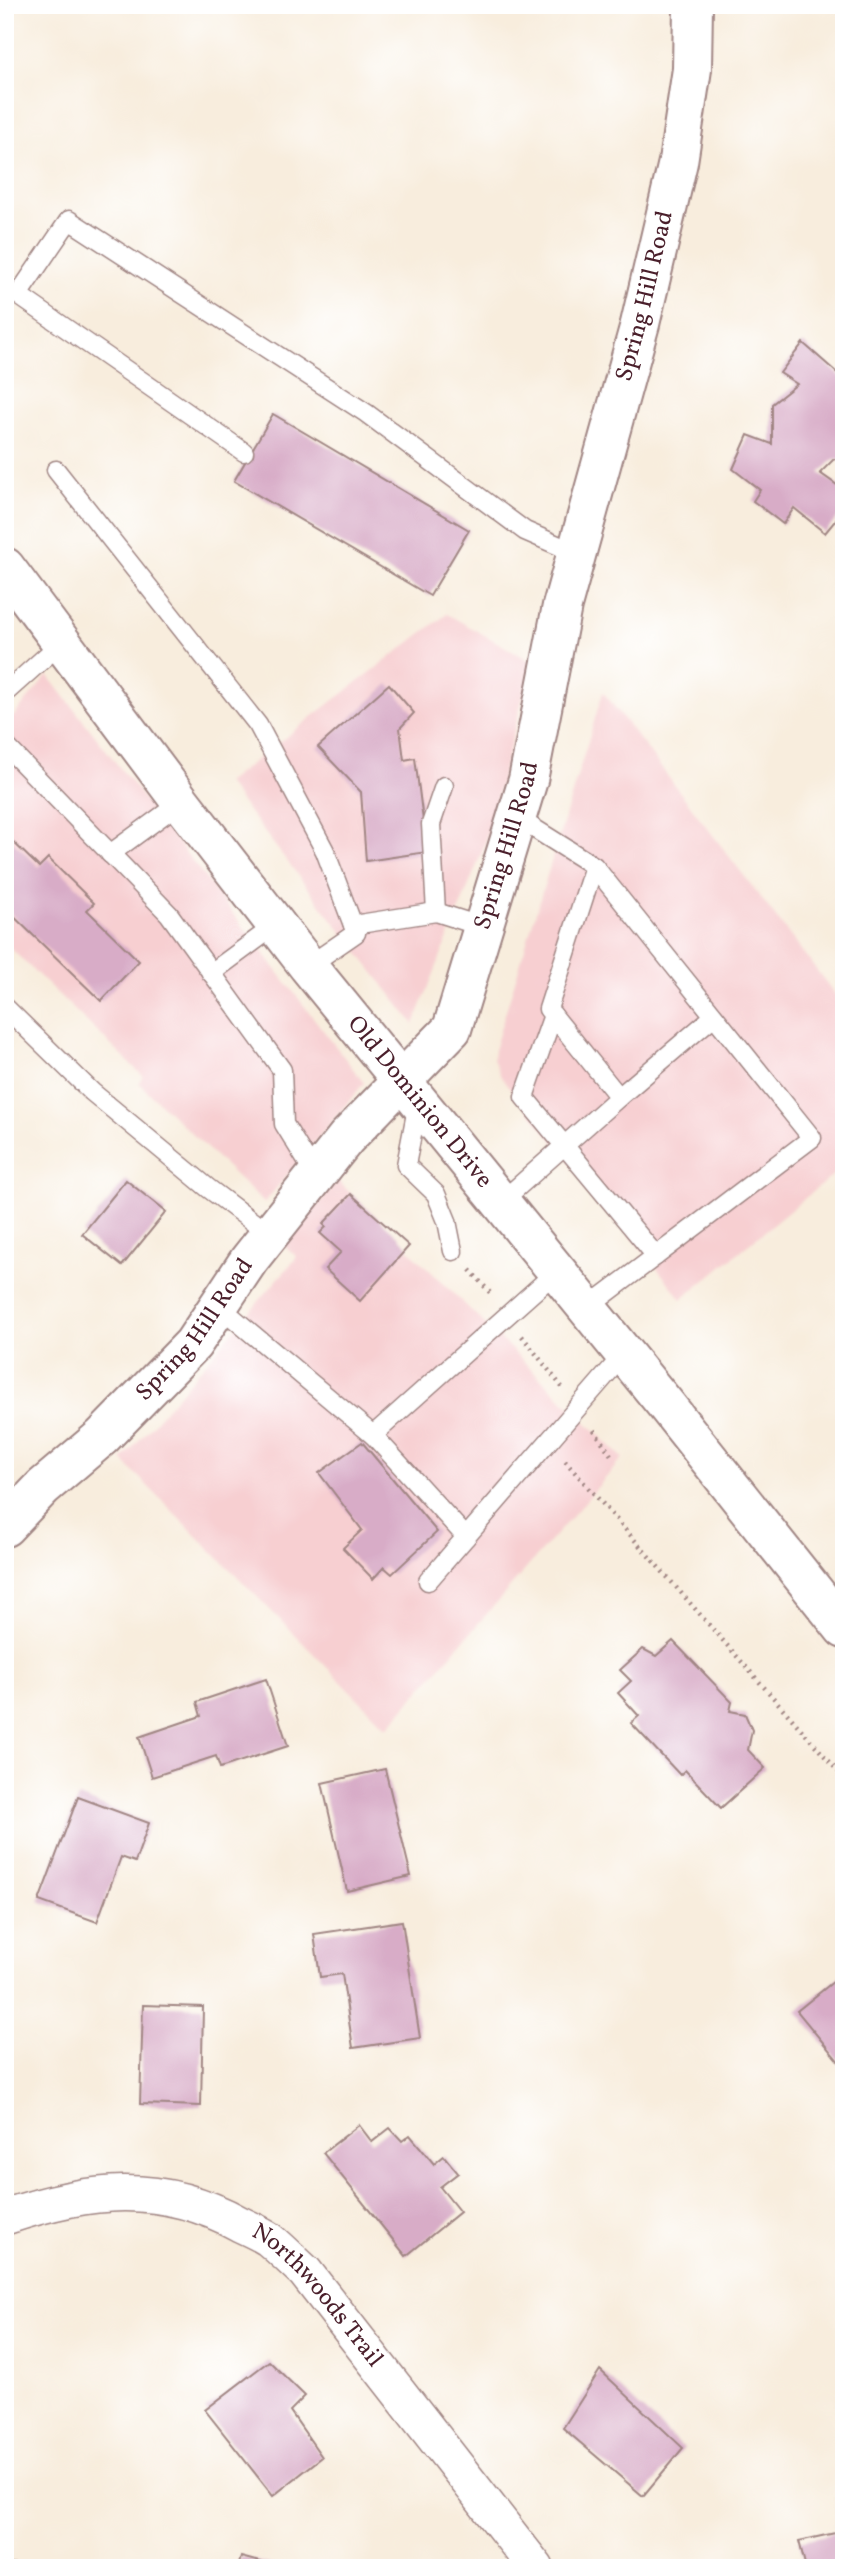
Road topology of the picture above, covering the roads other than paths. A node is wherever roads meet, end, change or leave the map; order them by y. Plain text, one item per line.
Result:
1 (693, 5) edge
2 (244, 452) dead end
3 (57, 470) dead end
4 (578, 554) junction
5 (5, 567) edge
6 (61, 643) junction
7 (5, 693) edge
8 (5, 745) edge
9 (444, 786) dead end
10 (181, 802) junction
11 (516, 817) junction
12 (110, 854) junction
13 (594, 866) junction
14 (436, 912) junction
15 (276, 925) junction
16 (353, 925) junction
17 (483, 927) junction
18 (308, 966) junction
19 (211, 973) junction
20 (5, 1007) edge
21 (553, 1015) junction
22 (714, 1016) junction
23 (410, 1090) junction
24 (619, 1097) junction
25 (564, 1146) junction
26 (316, 1176) junction
27 (501, 1202) junction
28 (270, 1234) junction
29 (453, 1251) road end
30 (656, 1256) junction
31 (557, 1271) junction
32 (219, 1306) junction
33 (587, 1308) junction
34 (624, 1354) junction
35 (373, 1435) junction
36 (5, 1527) edge
37 (466, 1537) junction
38 (428, 1581) dead end
39 (842, 1623) edge
40 (5, 2217) edge
41 (536, 2568) edge

1 - 4 main road, Spring Hill Road
2 - 4 lane
3 - 16 lane
4 - 11 main road, Spring Hill Road
5 - 6 main road, Old Dominion Drive
6 - 7 lane
6 - 10 main road, Old Dominion Drive
8 - 12 lane
9 - 14 lane
10 - 12 lane
10 - 15 main road, Old Dominion Drive
11 - 13 lane
11 - 17 main road, Spring Hill Road
12 - 19 lane
13 - 21 lane
13 - 22 lane
14 - 16 lane
14 - 17 lane
15 - 18 main road, Old Dominion Drive
15 - 19 lane
16 - 18 lane
17 - 23 main road, Spring Hill Road
18 - 23 main road, Old Dominion Drive
19 - 26 lane
20 - 28 lane
21 - 24 lane
21 - 25 lane
22 - 24 lane
22 - 30 lane
23 - 26 main road, Spring Hill Road
23 - 27 main road, Old Dominion Drive
23 - 29 lane
24 - 25 lane
25 - 27 lane
25 - 30 lane
26 - 28 main road, Spring Hill Road
27 - 31 main road, Old Dominion Drive
28 - 32 main road, Spring Hill Road
30 - 33 lane
31 - 33 main road, Old Dominion Drive
31 - 35 lane
32 - 35 lane
32 - 36 main road, Spring Hill Road
33 - 34 main road, Old Dominion Drive
34 - 37 lane
34 - 39 main road, Old Dominion Drive
35 - 37 lane
37 - 38 lane
40 - 41 street, Northwoods Trail

